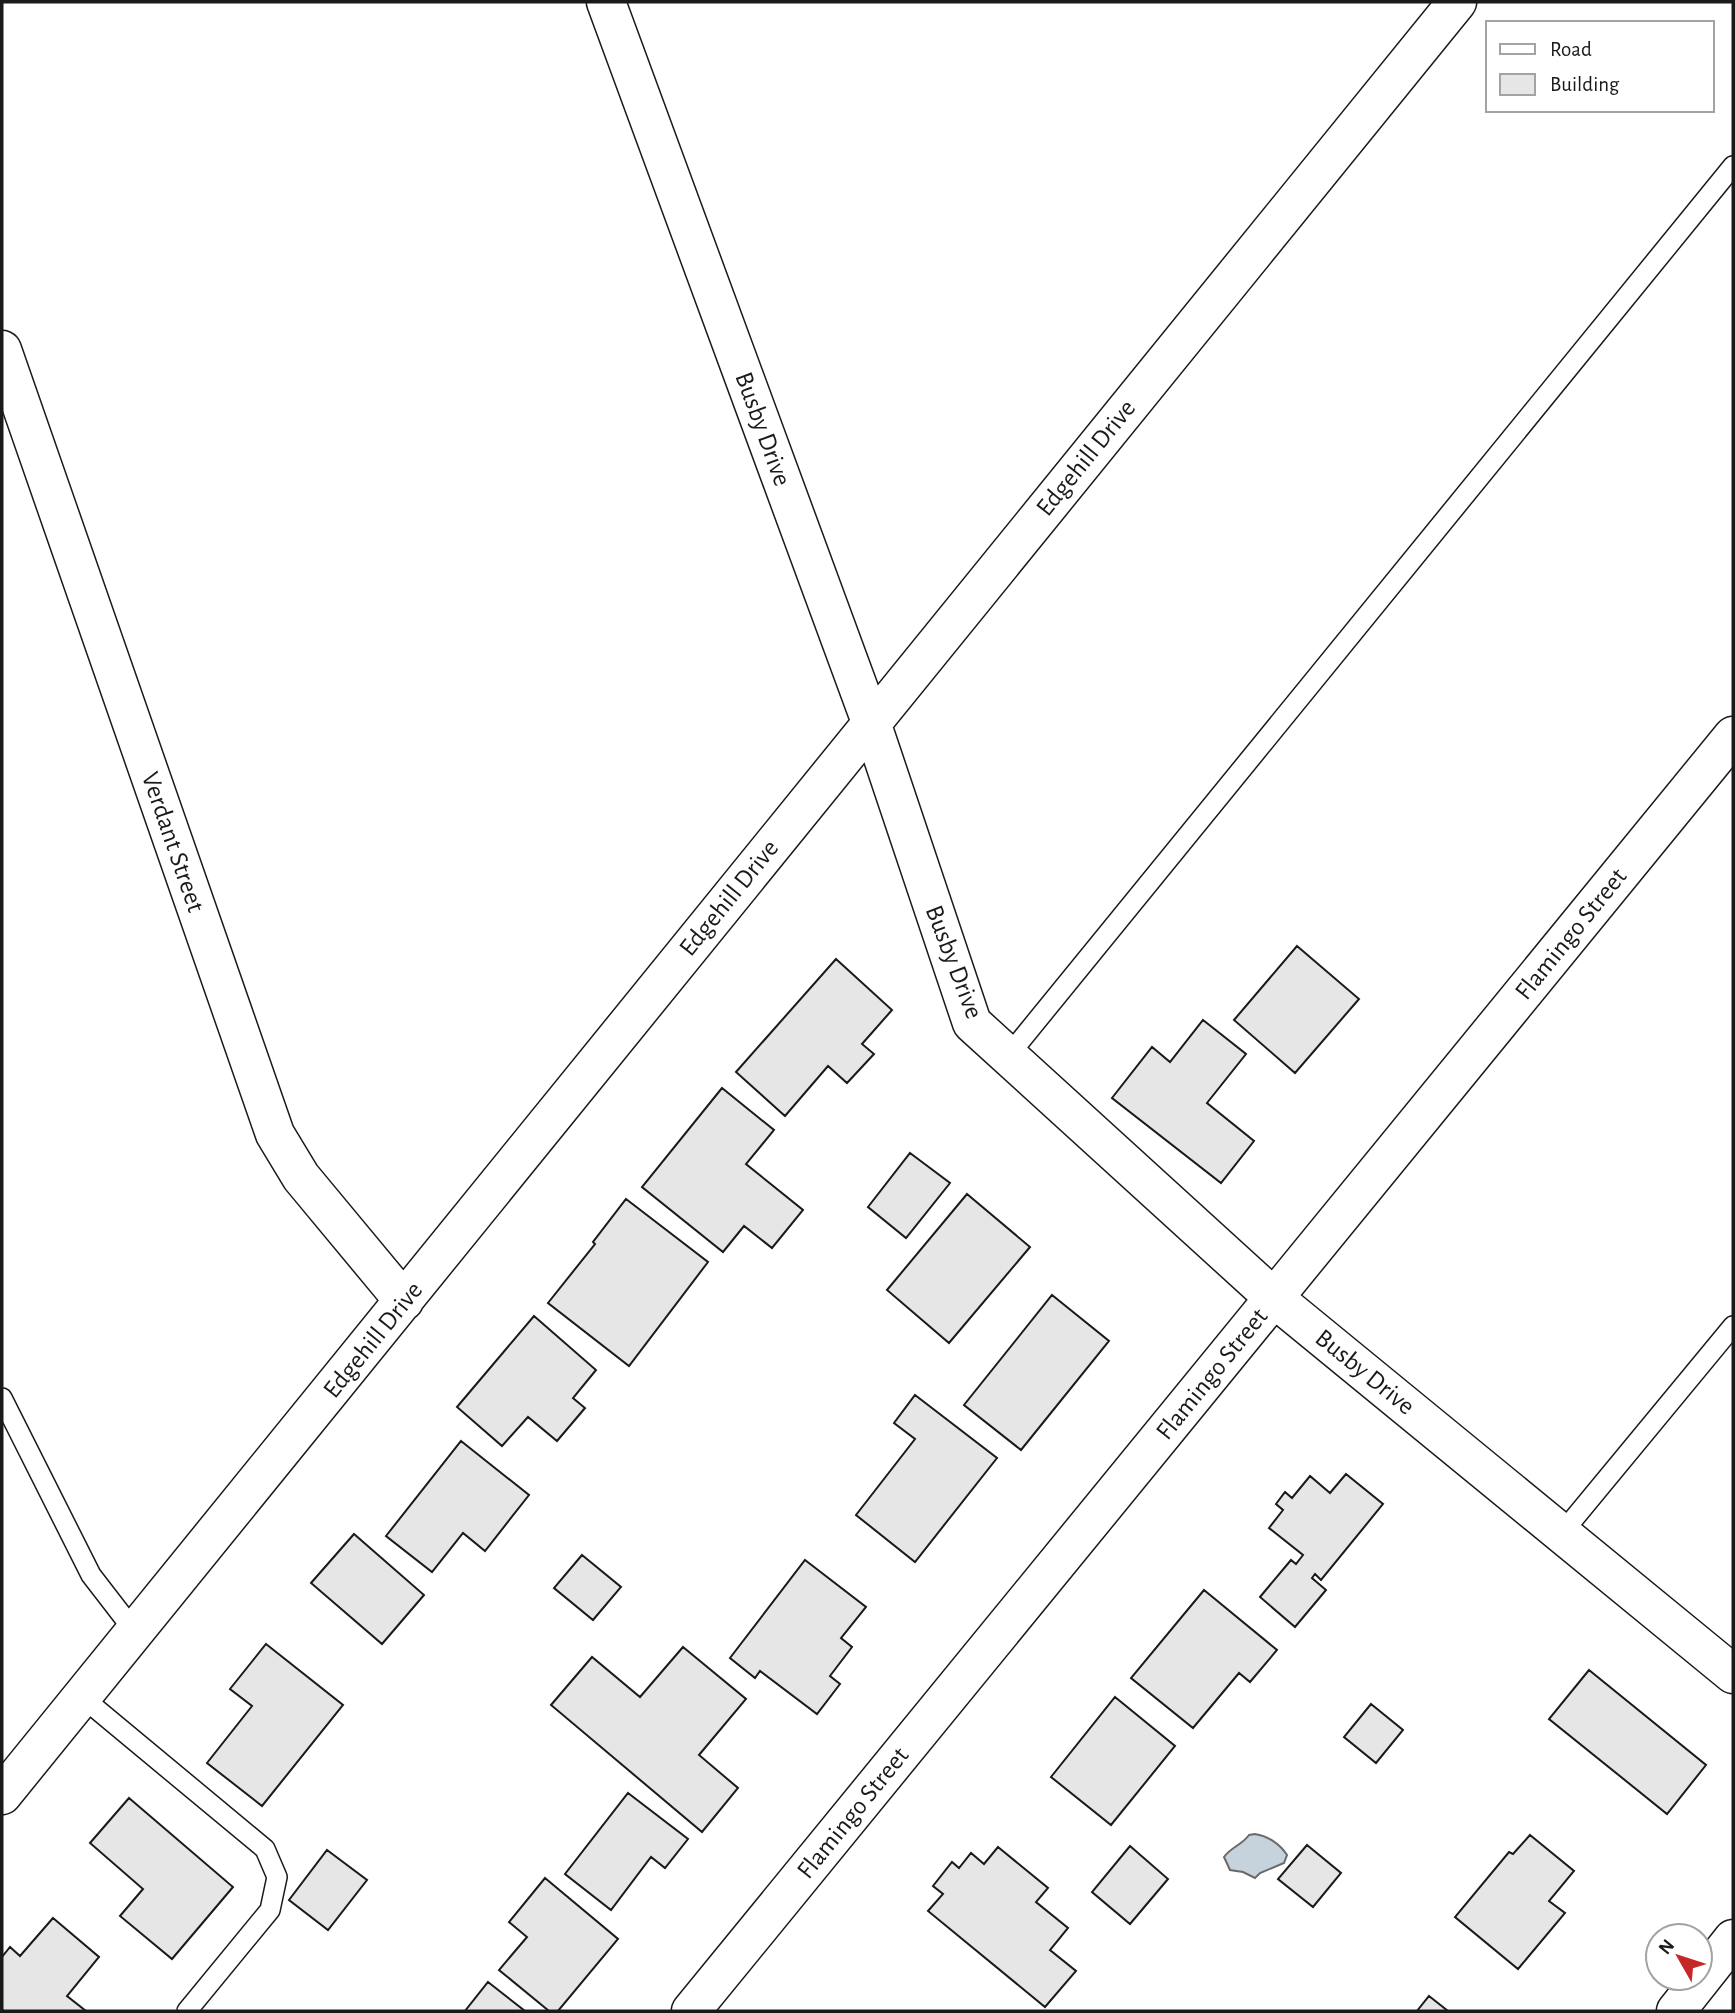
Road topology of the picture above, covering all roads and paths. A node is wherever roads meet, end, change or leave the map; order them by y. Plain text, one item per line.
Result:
1 (606, 2) edge
2 (1457, 2) edge
3 (1733, 166) edge
4 (2, 350) edge
5 (871, 722) junction
6 (1733, 736) edge
7 (1007, 1056) junction
8 (1274, 1298) junction
9 (404, 1301) junction
10 (1733, 1326) edge
11 (2, 1398) edge
12 (1562, 1533) junction
13 (135, 1632) junction
14 (1733, 1674) edge
15 (82, 1697) junction
16 (2, 1796) edge
17 (1733, 1939) edge
18 (187, 2011) edge
19 (691, 2011) edge
20 (1676, 2011) edge

1 - 5 street, Busby Drive
2 - 5 street, Edgehill Drive
3 - 7 lane
4 - 9 street, Verdant Street
5 - 7 street, Busby Drive
5 - 9 street, Edgehill Drive
6 - 8 street, Flamingo Street
7 - 8 street, Busby Drive
8 - 12 street, Busby Drive
8 - 19 street, Flamingo Street
9 - 13 street, Edgehill Drive
10 - 12 lane
11 - 13 lane
12 - 14 street, Busby Drive
13 - 15 street, Edgehill Drive
15 - 16 street, Edgehill Drive
15 - 18 lane
17 - 20 street

